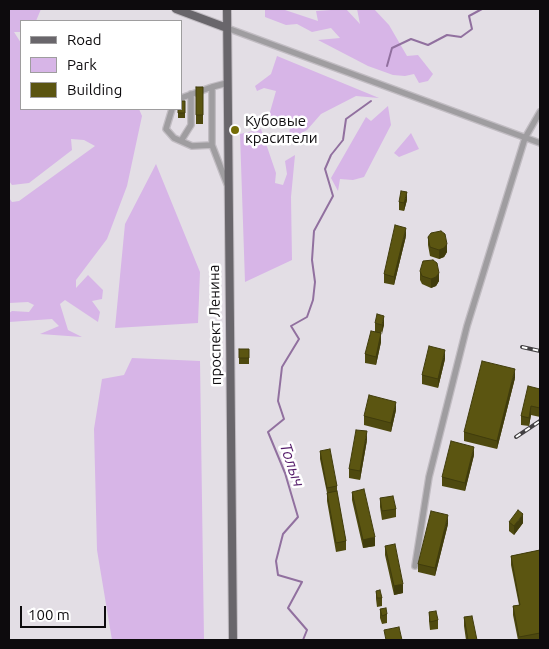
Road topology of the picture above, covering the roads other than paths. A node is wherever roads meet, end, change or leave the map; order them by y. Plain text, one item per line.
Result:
1 (176, 9) edge
2 (227, 9) edge
3 (227, 28) junction
4 (227, 83) junction
5 (212, 87) junction
6 (191, 94) junction
7 (182, 98) edge
8 (172, 110) edge
9 (540, 112) edge
10 (525, 138) junction
11 (181, 142) junction
12 (540, 144) edge
13 (212, 145) junction
14 (228, 184) junction
15 (415, 566) dead end
16 (233, 640) edge

1 - 3 main road
2 - 3 main road, проспект Ленина
3 - 4 main road, проспект Ленина
3 - 10 street
4 - 5 street
4 - 14 main road, проспект Ленина
5 - 6 street
5 - 13 street
6 - 7 street
6 - 11 street
8 - 11 street
9 - 10 street
10 - 12 street
10 - 15 street
11 - 13 street
13 - 14 street
14 - 16 main road, проспект Ленина

